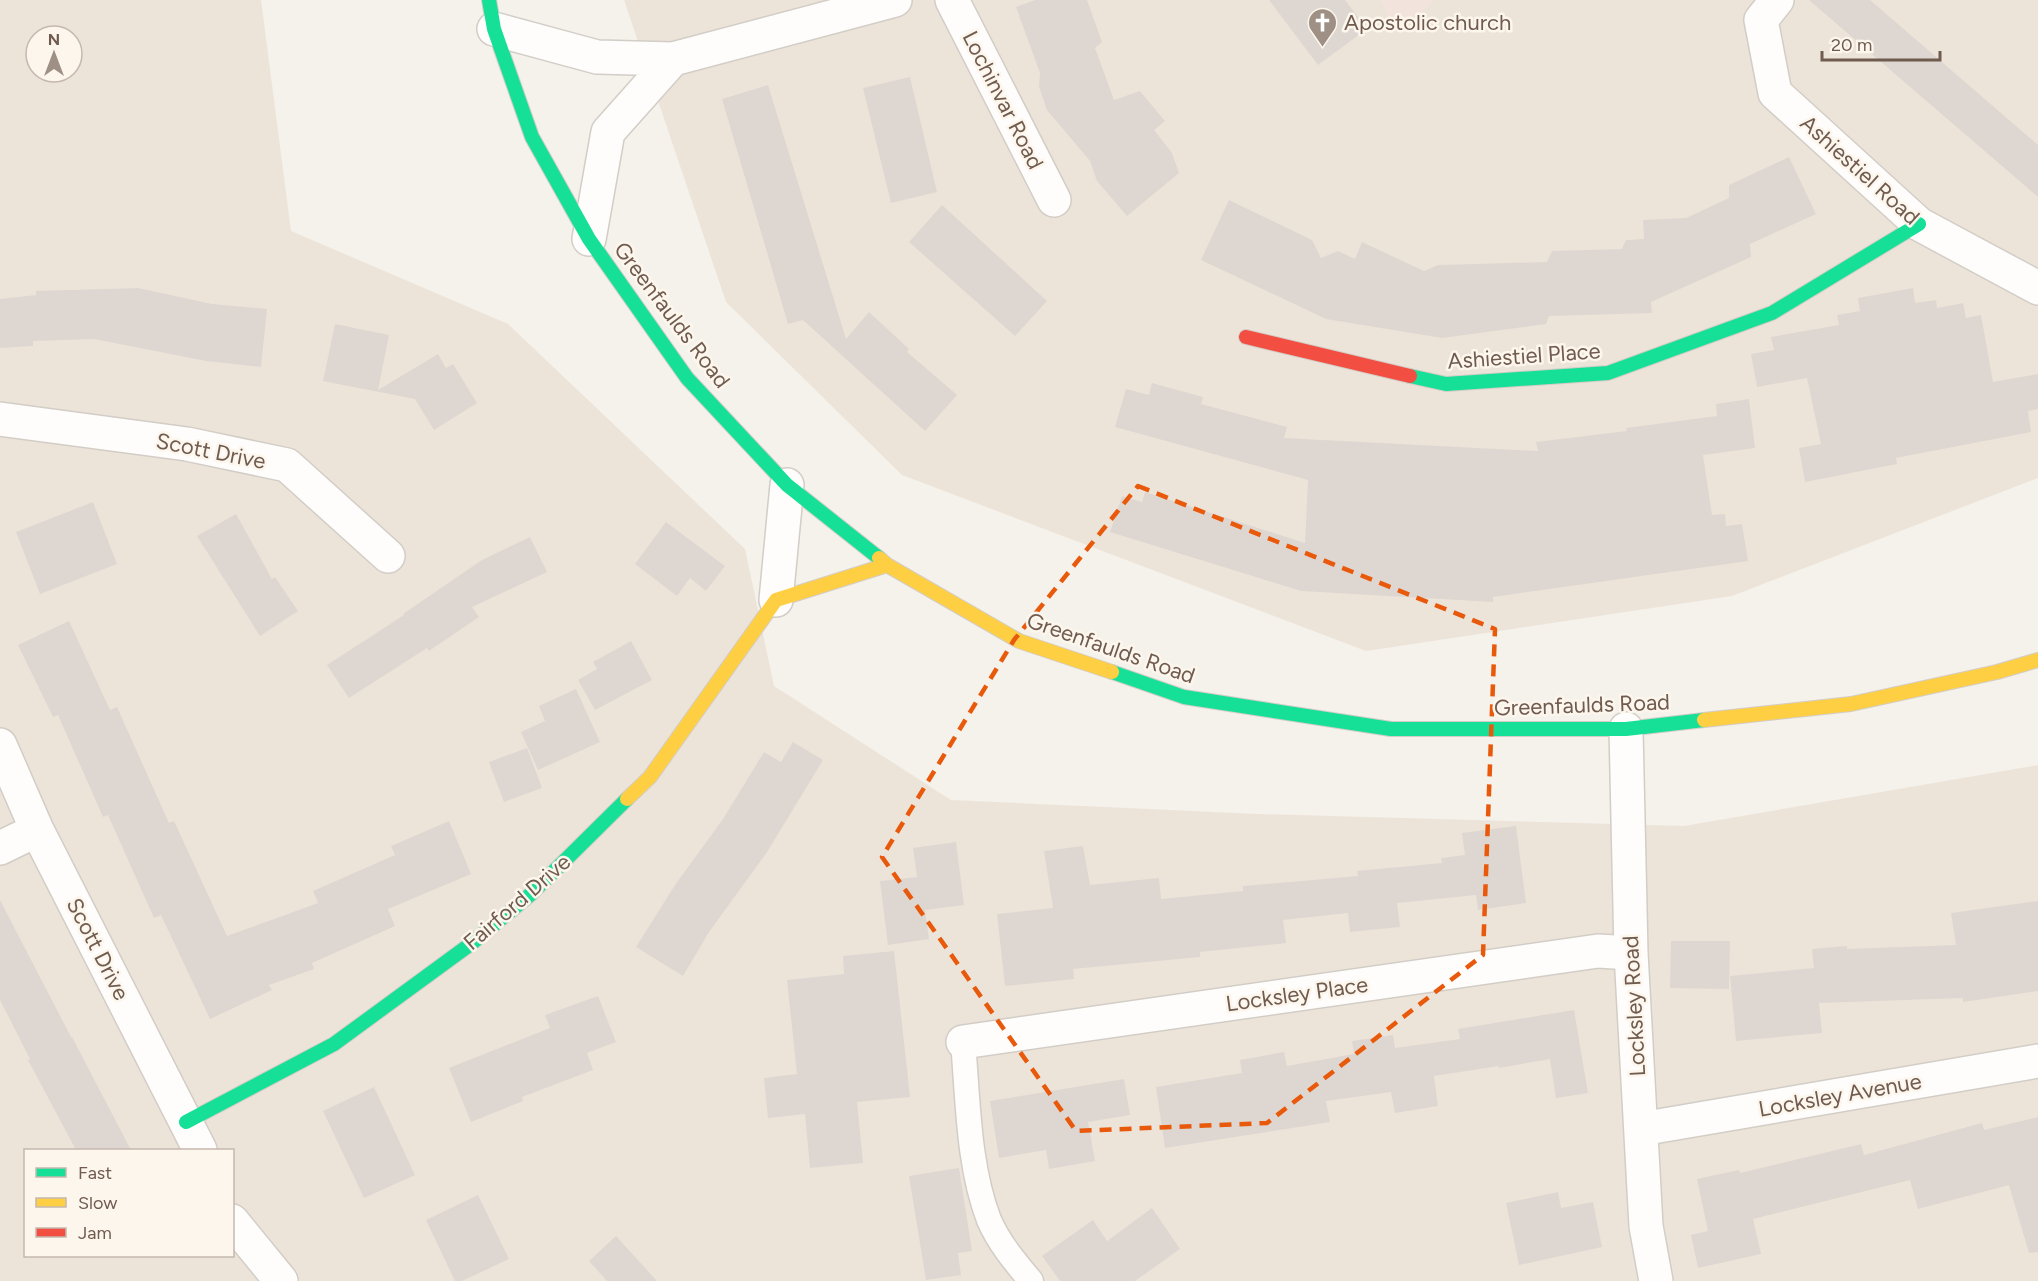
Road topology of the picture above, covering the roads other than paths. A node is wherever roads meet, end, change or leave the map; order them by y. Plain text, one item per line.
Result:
1 (895, 0) edge
2 (952, 0) edge
3 (1777, 0) edge
4 (491, 14) edge
5 (673, 59) junction
6 (1054, 200) dead end
7 (1919, 224) junction
8 (589, 239) junction
9 (2038, 288) edge
10 (1245, 337) dead end
11 (0, 419) edge
12 (787, 485) junction
13 (388, 556) dead end
14 (887, 565) junction
15 (776, 600) junction
16 (2038, 660) edge
17 (1626, 729) junction
18 (0, 745) edge
19 (37, 830) junction
20 (0, 848) edge
21 (1631, 953) junction
22 (963, 1042) joint
23 (2038, 1061) edge
24 (1641, 1129) junction
25 (193, 1136) edge
26 (234, 1223) edge
27 (281, 1281) edge
28 (1031, 1281) edge
29 (1656, 1281) edge

1 - 5 street
2 - 6 street, Lochinvar Road
3 - 7 street, Ashiestiel Road
4 - 5 street
4 - 8 street, Greenfaulds Road
5 - 8 street
7 - 9 street, Ashiestiel Road
7 - 10 street, Ashiestiel Place
8 - 12 street, Greenfaulds Road
11 - 13 street, Scott Drive
12 - 14 street, Greenfaulds Road
12 - 15 street, Fairford Drive
14 - 15 street
14 - 17 street, Greenfaulds Road
15 - 25 street, Fairford Drive
16 - 17 street, Greenfaulds Road
17 - 21 street, Locksley Road
18 - 19 street, Scott Drive
19 - 20 street
19 - 25 street, Scott Drive
21 - 22 street, Locksley Place
21 - 24 street, Locksley Road
22 - 28 lane
23 - 24 street, Locksley Avenue
24 - 29 street, Locksley Road
26 - 27 street

